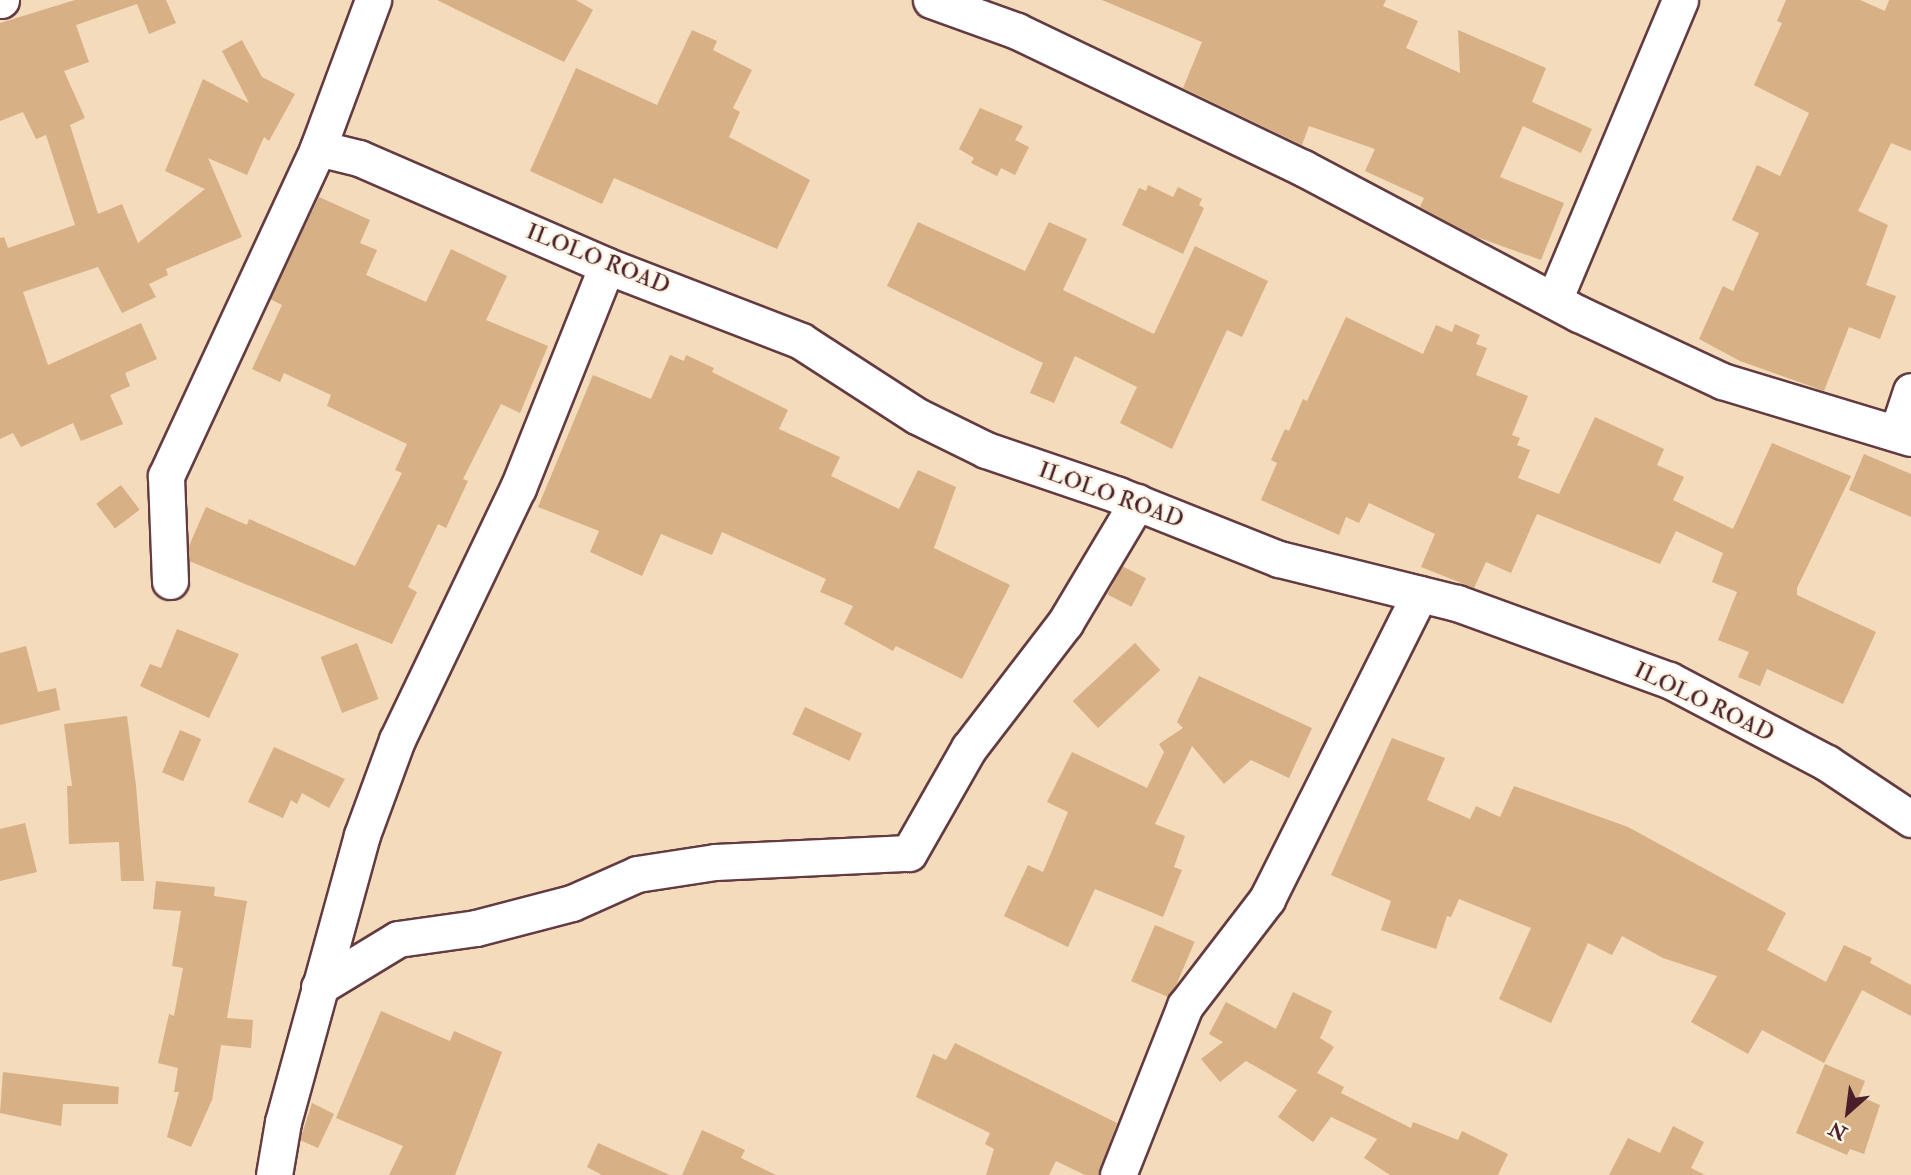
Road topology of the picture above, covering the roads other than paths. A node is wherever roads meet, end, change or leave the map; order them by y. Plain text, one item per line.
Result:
1 (373, 0) edge
2 (930, 0) edge
3 (1678, 1) edge
4 (318, 148) junction
5 (607, 266) junction
6 (1554, 300) junction
7 (1911, 391) edge
8 (1904, 435) edge
9 (1137, 502) junction
10 (170, 581) dead end
11 (1420, 594) junction
12 (1911, 820) edge
13 (319, 988) junction
14 (274, 1175) edge
15 (1118, 1175) edge

1 - 4 street
2 - 6 street
3 - 6 street
4 - 5 street, ILOLO ROAD
4 - 10 street
5 - 9 street, ILOLO ROAD
5 - 13 street
6 - 8 street
7 - 8 street
9 - 11 street, ILOLO ROAD
9 - 13 street
11 - 12 street, ILOLO ROAD
11 - 15 street
13 - 14 street

